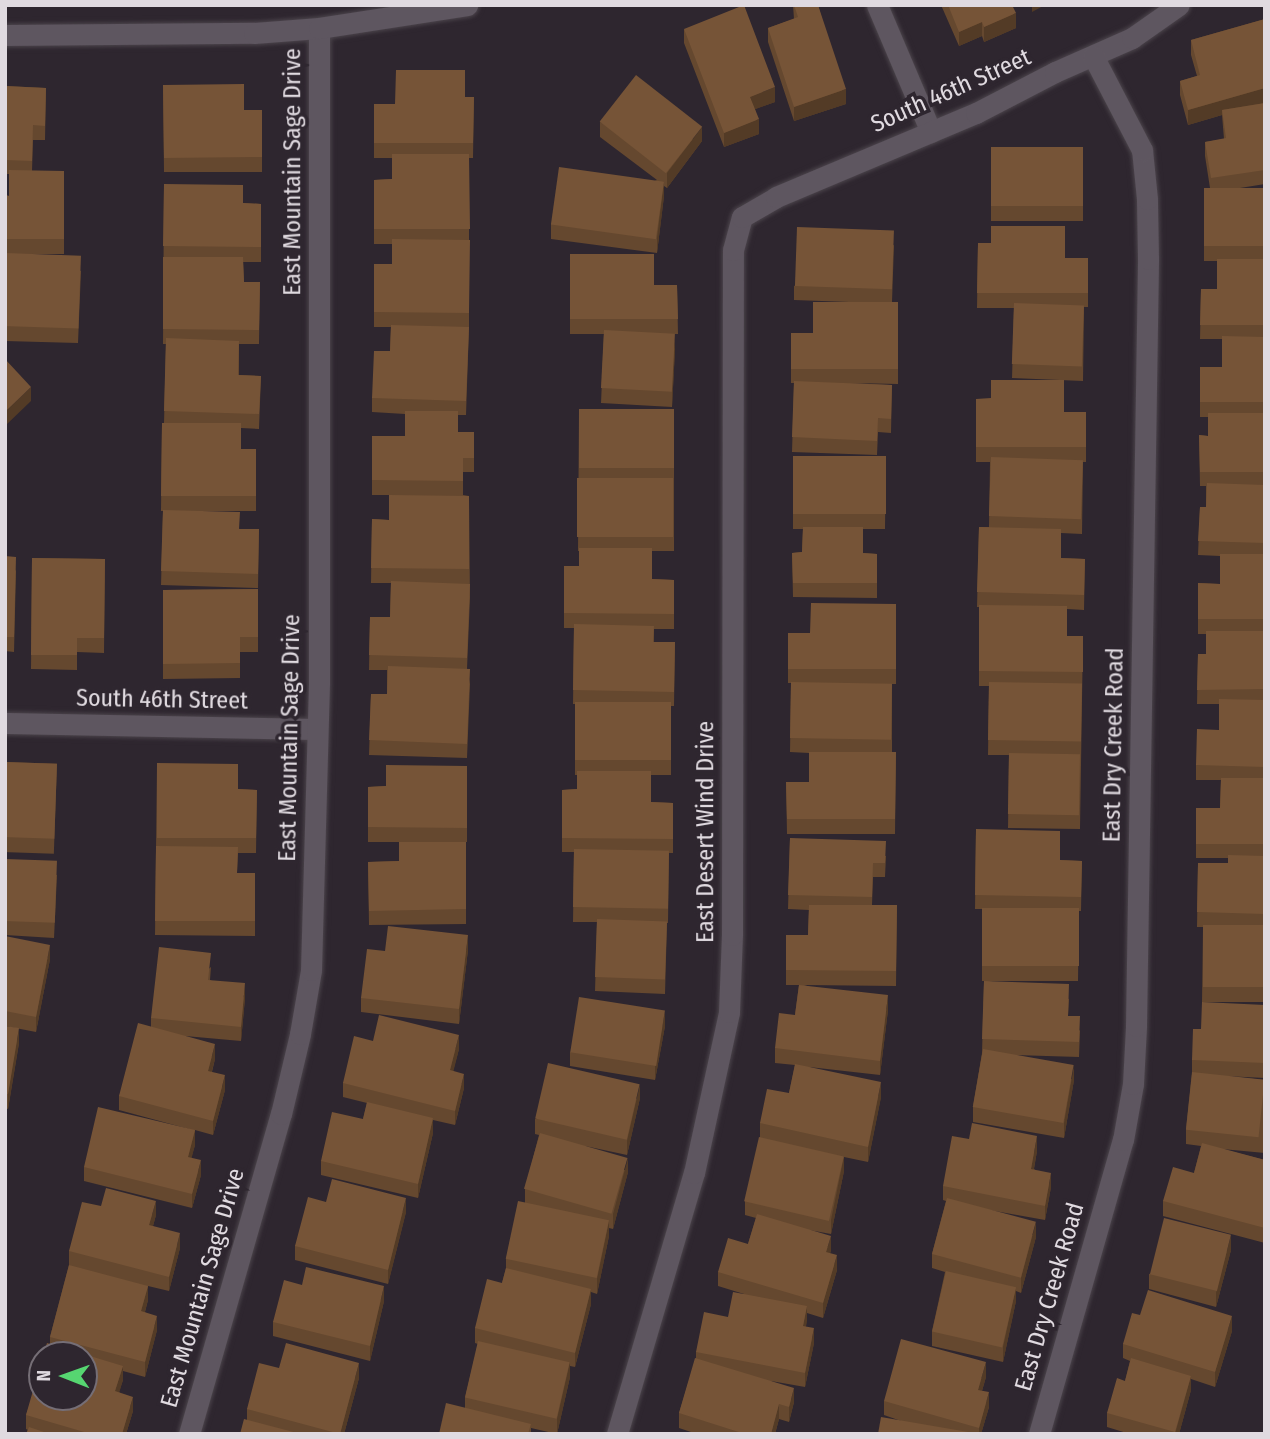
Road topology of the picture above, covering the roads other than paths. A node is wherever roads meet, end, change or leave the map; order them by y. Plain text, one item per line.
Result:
1 (467, 5) edge
2 (877, 5) edge
3 (1179, 5) edge
4 (320, 28) junction
5 (5, 35) edge
6 (1093, 56) junction
7 (931, 132) junction
8 (742, 217) joint
9 (5, 723) edge
10 (317, 729) junction
11 (189, 1434) edge
12 (617, 1434) edge
13 (1039, 1434) edge

1 - 4 street
2 - 7 street
3 - 6 street, South 46th Street
4 - 5 street
4 - 10 street, East Mountain Sage Drive
6 - 7 street, South 46th Street
6 - 13 street, East Dry Creek Road
7 - 8 street, South 46th Street
8 - 12 street, East Desert Wind Drive
9 - 10 street, South 46th Street
10 - 11 street, East Mountain Sage Drive

